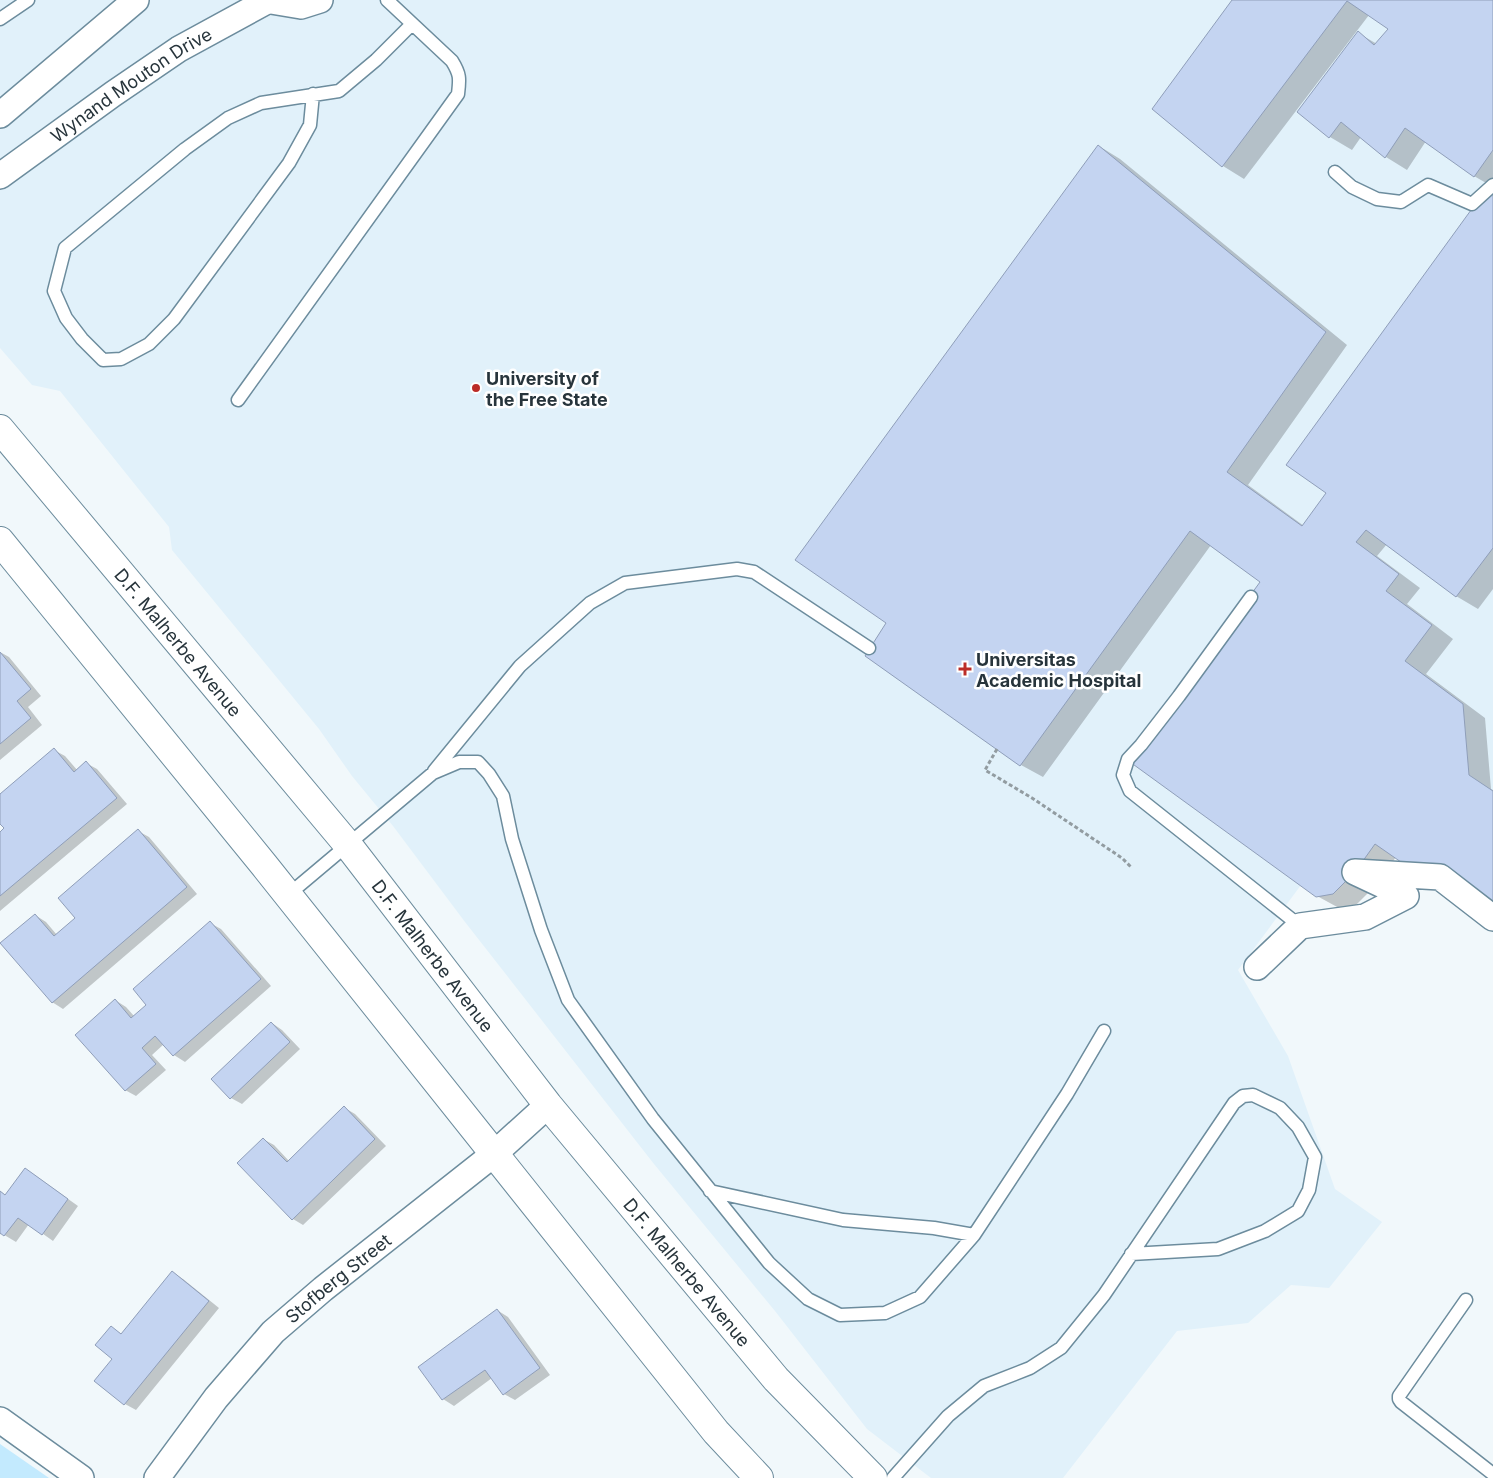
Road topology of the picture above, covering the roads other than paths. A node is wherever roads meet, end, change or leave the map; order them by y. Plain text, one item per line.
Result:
1 (28, 0) edge
2 (136, 0) edge
3 (266, 0) edge
4 (320, 0) edge
5 (388, 0) edge
6 (0, 20) edge
7 (412, 24) junction
8 (312, 94) junction
9 (0, 115) edge
10 (1335, 172) dead end
11 (0, 176) edge
12 (1493, 185) edge
13 (238, 400) dead end
14 (0, 429) edge
15 (0, 541) edge
16 (1251, 597) dead end
17 (869, 648) dead end
18 (433, 773) junction
19 (348, 845) junction
20 (288, 895) junction
21 (1493, 918) edge
22 (1300, 926) junction
23 (1257, 967) dead end
24 (1104, 1031) dead end
25 (548, 1105) junction
26 (494, 1154) junction
27 (710, 1191) junction
28 (974, 1235) junction
29 (1131, 1254) junction
30 (1466, 1300) dead end
31 (0, 1420) edge
32 (1493, 1474) edge
33 (81, 1478) edge
34 (157, 1478) edge
35 (759, 1478) edge
36 (874, 1478) edge
37 (893, 1478) edge

1 - 6 lane
2 - 9 street
3 - 4 street
3 - 11 street, Wynand Mouton Drive
5 - 7 lane
7 - 8 lane
7 - 13 lane
8 - 8 lane
10 - 12 lane
14 - 19 street, D.F. Malherbe Avenue
15 - 20 street
16 - 22 lane
17 - 18 lane
18 - 19 lane
18 - 27 lane
19 - 20 lane
19 - 25 street, D.F. Malherbe Avenue
20 - 26 street
21 - 22 street
22 - 23 street
24 - 28 lane
25 - 26 street, Stofberg Street
25 - 36 street, D.F. Malherbe Avenue
26 - 34 street, Stofberg Street
26 - 35 street
27 - 28 lane
27 - 28 lane
29 - 29 lane
29 - 37 lane
30 - 32 lane
31 - 33 street

